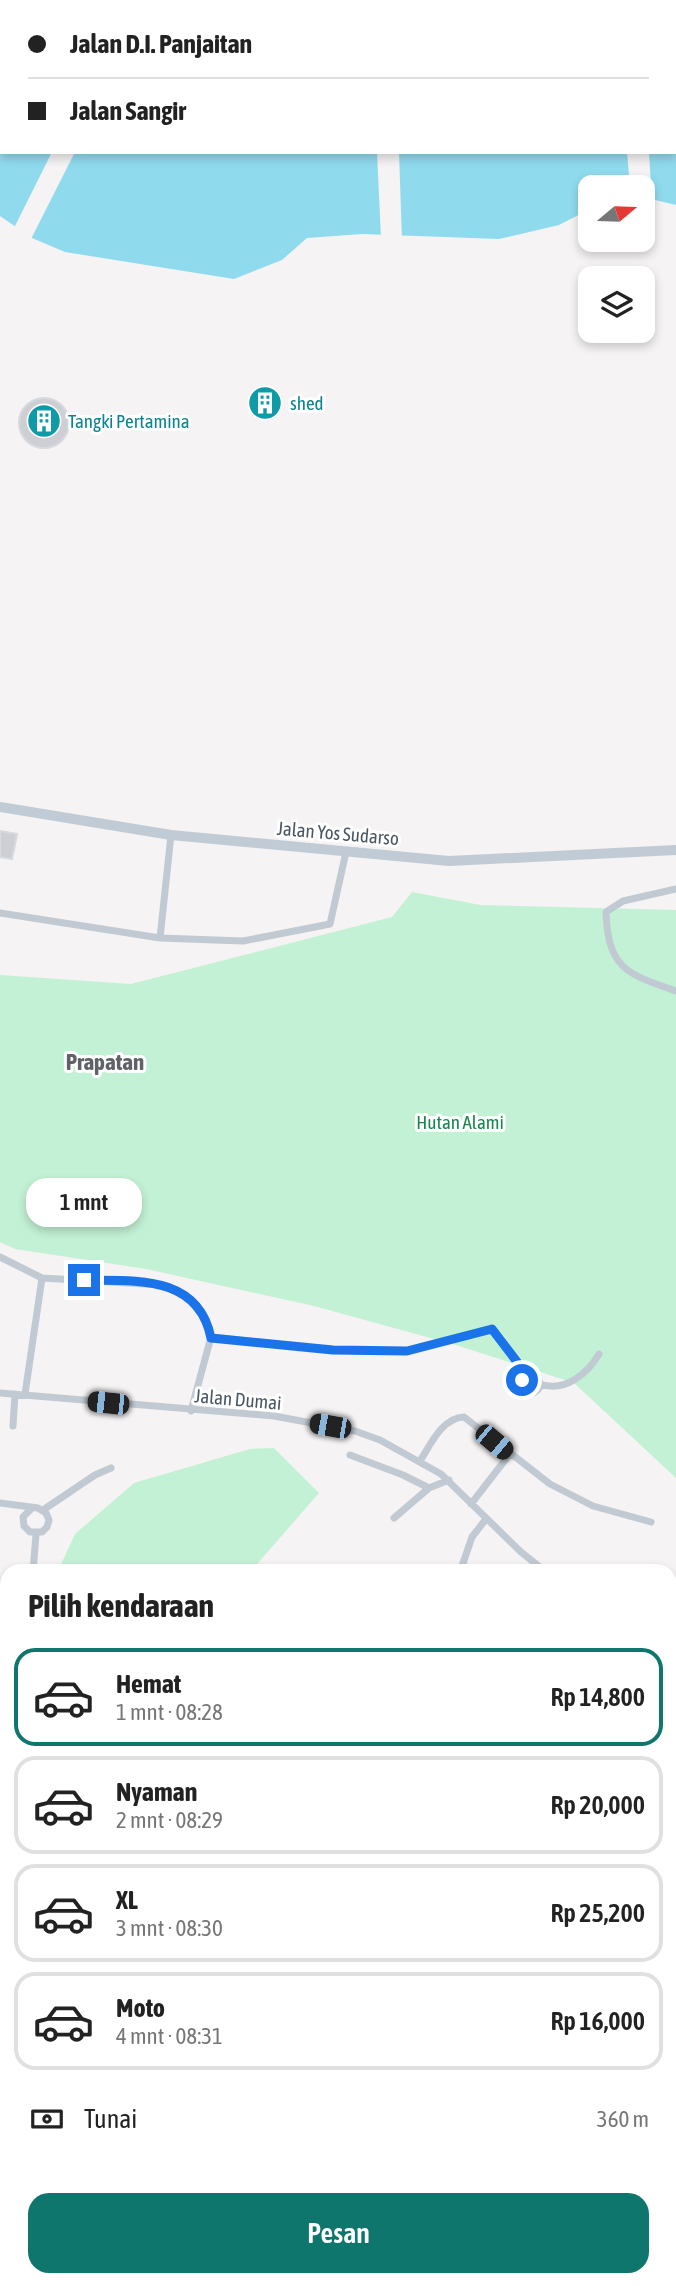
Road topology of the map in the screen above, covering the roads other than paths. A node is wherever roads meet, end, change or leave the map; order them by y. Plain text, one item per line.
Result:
1 (0, 807) edge
2 (171, 835) junction
3 (676, 850) edge
4 (346, 852) junction
5 (676, 889) edge
6 (0, 912) edge
7 (160, 938) junction
8 (676, 990) edge
9 (0, 1257) edge
10 (42, 1278) junction
11 (211, 1338) junction
12 (600, 1354) dead end
13 (527, 1375) junction
14 (540, 1384) junction
15 (0, 1393) edge
16 (15, 1394) junction
17 (25, 1394) junction
18 (191, 1411) junction
19 (13, 1426) dead end
20 (350, 1455) dead end
21 (509, 1455) junction
22 (420, 1461) junction
23 (111, 1468) dead end
24 (449, 1480) junction
25 (429, 1488) junction
26 (0, 1503) edge
27 (471, 1504) junction
28 (32, 1508) junction
29 (43, 1510) junction
30 (394, 1518) dead end
31 (486, 1519) junction
32 (651, 1521) dead end
33 (36, 1534) junction
34 (34, 1564) edge
35 (463, 1564) edge
36 (537, 1564) edge

1 - 2 main road, Jalan Yos Sudarso
2 - 4 main road, Jalan Yos Sudarso
2 - 7 street
3 - 4 main road, Jalan Yos Sudarso
4 - 7 street
5 - 8 street
6 - 7 street
9 - 10 street
10 - 11 street
10 - 17 street
11 - 13 street
11 - 18 street
12 - 14 street
13 - 14 street
13 - 14 street
15 - 16 street, Jalan Dumai
16 - 17 street, Jalan Dumai
16 - 19 street
17 - 18 street, Jalan Dumai
18 - 22 street, Jalan Dumai
20 - 25 street
21 - 22 street
21 - 27 street
21 - 32 street
22 - 24 street, Jalan Dumai
23 - 29 street
24 - 25 street
24 - 27 street, Jalan Dumai
25 - 30 street
26 - 28 street
27 - 31 street, Jalan Dumai
28 - 29 street
28 - 33 street
29 - 33 street
31 - 35 street
31 - 36 street, Jalan Dumai
33 - 34 street

